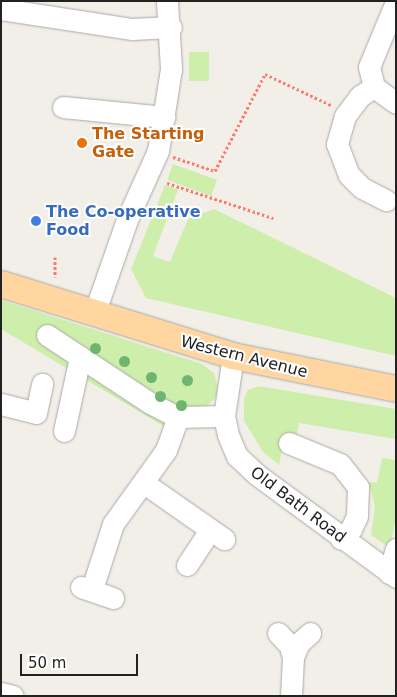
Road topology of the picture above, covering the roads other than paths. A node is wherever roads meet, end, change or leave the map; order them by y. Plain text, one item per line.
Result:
1 (167, 1) edge
2 (396, 2) edge
3 (1, 9) edge
4 (171, 27) junction
5 (374, 87) junction
6 (396, 103) edge
7 (63, 107) dead end
8 (165, 118) junction
9 (386, 200) dead end
10 (1, 284) edge
11 (94, 314) junction
12 (47, 335) dead end
13 (233, 356) junction
14 (80, 357) junction
15 (42, 384) dead end
16 (396, 389) edge
17 (1, 404) edge
18 (224, 416) junction
19 (178, 417) junction
20 (64, 430) dead end
21 (289, 443) dead end
22 (144, 483) junction
23 (341, 539) junction
24 (396, 549) edge
25 (187, 565) dead end
26 (392, 575) edge
27 (113, 598) dead end
28 (278, 633) dead end
29 (310, 633) dead end
30 (293, 657) junction
31 (1, 693) edge
32 (13, 696) edge
33 (291, 696) edge

1 - 4 street
2 - 5 street
3 - 4 street
4 - 8 street
5 - 6 street
5 - 9 street
7 - 8 street
8 - 11 street
10 - 11 main road, Western Avenue
11 - 13 main road, Western Avenue
12 - 14 street
13 - 16 main road, Western Avenue
13 - 18 street, Old Bath Road
14 - 19 street
14 - 20 street
15 - 17 street
18 - 19 street
18 - 23 street, Old Bath Road
19 - 22 street
21 - 23 street
22 - 25 street
22 - 27 street
23 - 26 street, Old Bath Road
24 - 26 street
28 - 30 street
29 - 30 street
30 - 33 street
31 - 32 street

